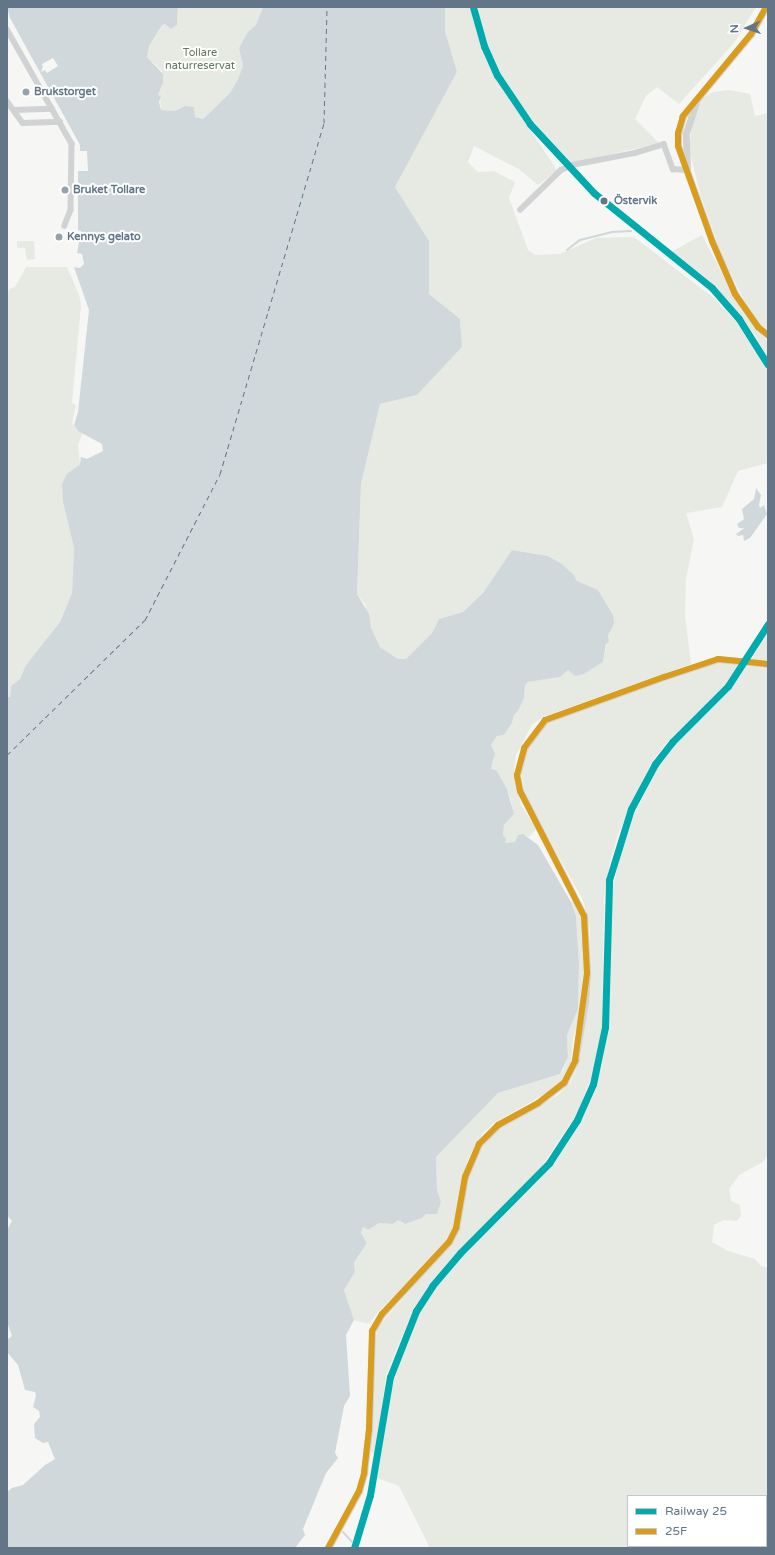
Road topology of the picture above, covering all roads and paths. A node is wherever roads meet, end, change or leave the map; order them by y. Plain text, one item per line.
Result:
1 (766, 7) edge
2 (7, 29) edge
3 (7, 101) edge
4 (52, 109) junction
5 (14, 110) junction
6 (60, 122) junction
7 (687, 170) junction
8 (520, 210) dead end
9 (65, 226) dead end
10 (768, 335) edge
11 (768, 664) edge
12 (328, 1548) edge

1 - 7 street
2 - 4 street
3 - 5 street
4 - 5 street
4 - 6 street
5 - 6 street
6 - 9 street
7 - 8 street
7 - 10 street
11 - 12 street

